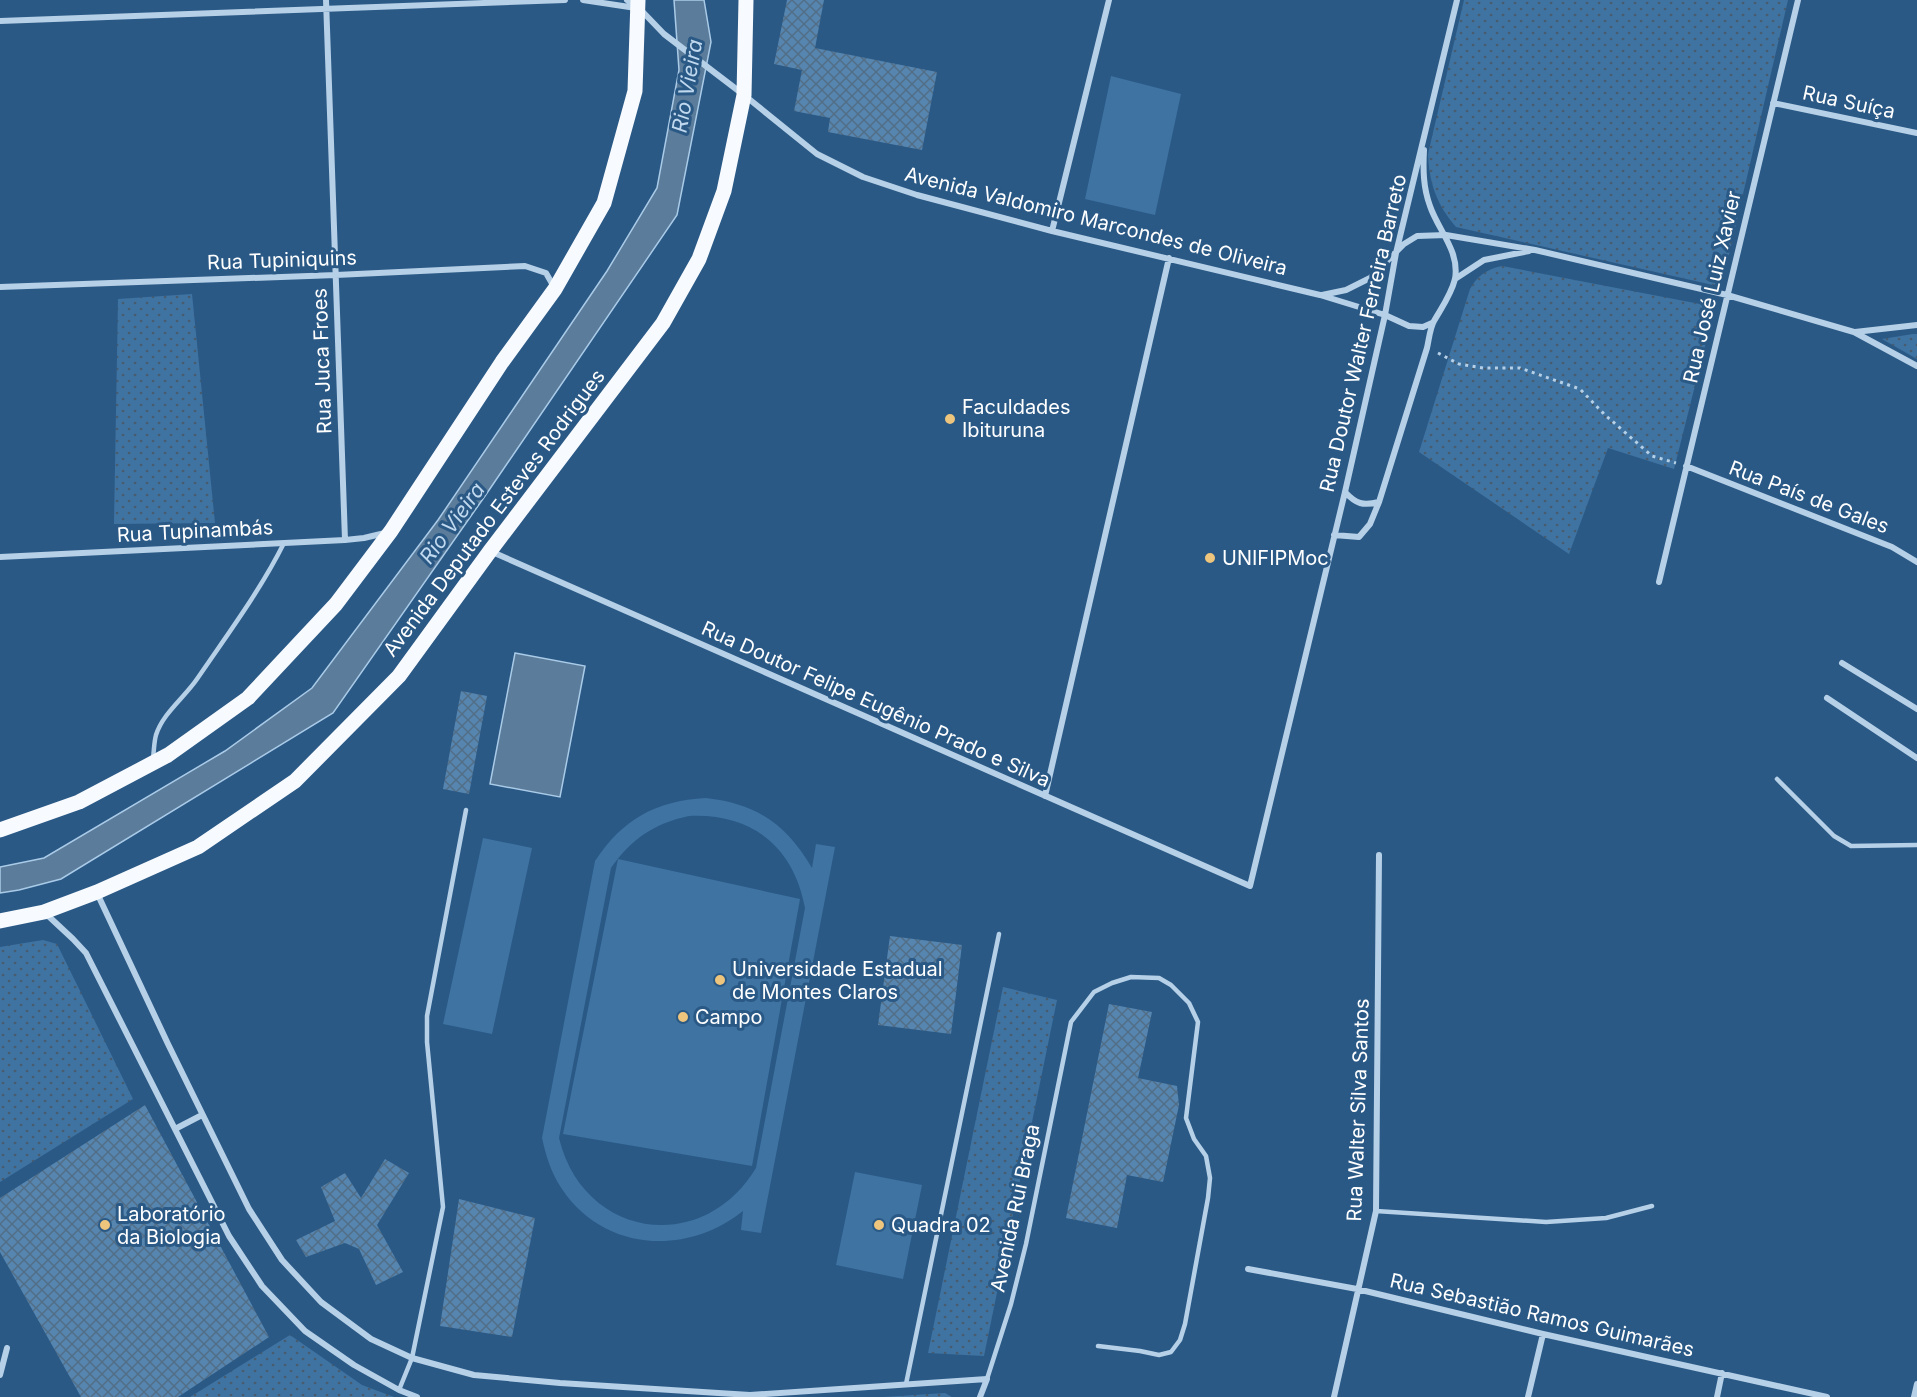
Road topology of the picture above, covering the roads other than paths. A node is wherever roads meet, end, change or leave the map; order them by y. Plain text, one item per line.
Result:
1 (326, 0) edge
2 (565, 0) edge
3 (583, 0) edge
4 (746, 0) edge
5 (1109, 0) edge
6 (1457, 0) edge
7 (1798, 0) edge
8 (635, 3) edge
9 (326, 8) junction
10 (0, 21) edge
11 (744, 95) junction
12 (1773, 103) junction
13 (1917, 133) edge
14 (1424, 138) junction
15 (1052, 231) junction
16 (1446, 235) junction
17 (1535, 250) junction
18 (1396, 253) junction
19 (1169, 258) junction
20 (336, 275) junction
21 (1455, 279) junction
22 (0, 287) edge
23 (555, 289) junction
24 (1320, 295) junction
25 (1727, 295) junction
26 (1385, 315) junction
27 (1432, 323) junction
28 (1917, 325) edge
29 (1854, 332) junction
30 (1917, 366) edge
31 (1686, 466) junction
32 (1345, 492) junction
33 (1379, 502) junction
34 (392, 531) junction
35 (1334, 535) junction
36 (345, 540) junction
37 (284, 543) junction
38 (490, 551) junction
39 (0, 557) edge
40 (1917, 562) edge
41 (1659, 582) dead end
42 (1842, 663) dead end
43 (1827, 698) dead end
44 (1917, 709) edge
45 (1917, 758) edge
46 (152, 764) junction
47 (1777, 779) dead end
48 (1045, 796) junction
49 (466, 810) dead end
50 (0, 830) edge
51 (1917, 845) edge
52 (1379, 855) dead end
53 (1250, 886) joint
54 (97, 892) junction
55 (44, 912) junction
56 (0, 921) edge
57 (999, 934) dead end
58 (202, 1114) junction
59 (175, 1129) junction
60 (1652, 1206) dead end
61 (1376, 1211) junction
62 (1248, 1269) dead end
63 (1357, 1289) junction
64 (1543, 1334) junction
65 (1098, 1346) dead end
66 (7, 1348) dead end
67 (412, 1358) junction
68 (1722, 1374) junction
69 (0, 1375) edge
70 (987, 1379) junction
71 (906, 1384) junction
72 (1917, 1384) edge
73 (399, 1390) junction
74 (749, 1396) edge
75 (417, 1397) edge
76 (980, 1397) edge
77 (1334, 1397) edge
78 (1528, 1397) edge
79 (1717, 1397) edge
80 (1827, 1397) edge
81 (1914, 1397) edge

1 - 9 street, Rua Juca Froes
2 - 9 street
3 - 8 street
4 - 11 main road, Avenida Deputado Esteves Rodrigues
5 - 15 street
6 - 14 street, Rua Doutor Walter Ferreira Barreto
7 - 12 street, Rua José Luiz Xavier
8 - 11 street, Avenida Valdomiro Marcondes de Oliveira
8 - 23 main road
9 - 10 street
9 - 20 street, Rua Juca Froes
11 - 15 street, Avenida Valdomiro Marcondes de Oliveira
11 - 38 main road, Avenida Deputado Esteves Rodrigues
12 - 13 street, Rua Suíça
12 - 25 street, Rua José Luiz Xavier
14 - 16 street, Rua Doutor Walter Ferreira Barreto
14 - 18 street, Rua Doutor Walter Ferreira Barreto
15 - 19 street, Avenida Valdomiro Marcondes de Oliveira
16 - 17 street, Avenida Valdomiro Marcondes de Oliveira
16 - 18 street, Avenida Valdomiro Marcondes de Oliveira
16 - 21 street, Rua Doutor Walter Ferreira Barreto
17 - 21 street, Avenida Valdomiro Marcondes de Oliveira
17 - 25 street, Avenida Valdomiro Marcondes de Oliveira
18 - 24 street, Avenida Valdomiro Marcondes de Oliveira
18 - 26 street, Rua Doutor Walter Ferreira Barreto
19 - 24 street, Avenida Valdomiro Marcondes de Oliveira
19 - 48 street
20 - 22 street, Rua Tupiniquins
20 - 23 street, Rua Tupiniquins
20 - 36 street, Rua Juca Froes
21 - 27 street, Rua Doutor Walter Ferreira Barreto
23 - 34 main road
24 - 26 street, Avenida Valdomiro Marcondes de Oliveira
25 - 29 street, Avenida Valdomiro Marcondes de Oliveira
25 - 31 street, Rua José Luiz Xavier
26 - 27 street
26 - 32 street, Rua Doutor Walter Ferreira Barreto
27 - 33 street, Rua Doutor Walter Ferreira Barreto
28 - 29 street
29 - 30 street, Avenida Valdomiro Marcondes de Oliveira
31 - 40 street, Rua País de Gales
31 - 41 street, Rua José Luiz Xavier
32 - 33 street
32 - 35 street, Rua Doutor Walter Ferreira Barreto
33 - 35 street, Rua Doutor Walter Ferreira Barreto
34 - 36 street, Rua Tupinambás
34 - 46 main road
35 - 53 street, Rua Doutor Walter Ferreira Barreto
36 - 37 street, Rua Tupinambás
37 - 39 street, Rua Tupinambás
37 - 46 lane
38 - 48 street, Rua Doutor Felipe Eugênio Prado e Silva
38 - 54 main road, Avenida Deputado Esteves Rodrigues
42 - 44 street
43 - 45 street
46 - 50 main road
47 - 51 lane
48 - 53 street, Rua Doutor Felipe Eugênio Prado e Silva
49 - 67 lane
52 - 61 street, Rua Walter Silva Santos
54 - 55 main road, Avenida Deputado Esteves Rodrigues
54 - 58 street
55 - 56 main road, Avenida Deputado Esteves Rodrigues
55 - 59 street
57 - 71 lane
58 - 59 street
58 - 67 street
59 - 73 street
60 - 61 lane
61 - 63 street, Rua Walter Silva Santos
62 - 63 street, Rua Sebastião Ramos Guimarães
63 - 64 street, Rua Sebastião Ramos Guimarães
63 - 77 street, Rua Walter Silva Santos
64 - 68 street, Rua Sebastião Ramos Guimarães
64 - 78 street
65 - 70 lane, Avenida Rui Braga
66 - 69 street
67 - 73 lane
67 - 74 street
68 - 79 street
68 - 80 street, Rua Sebastião Ramos Guimarães
70 - 71 street
70 - 76 street, Avenida Rui Braga
71 - 74 street
72 - 81 street
73 - 75 street

